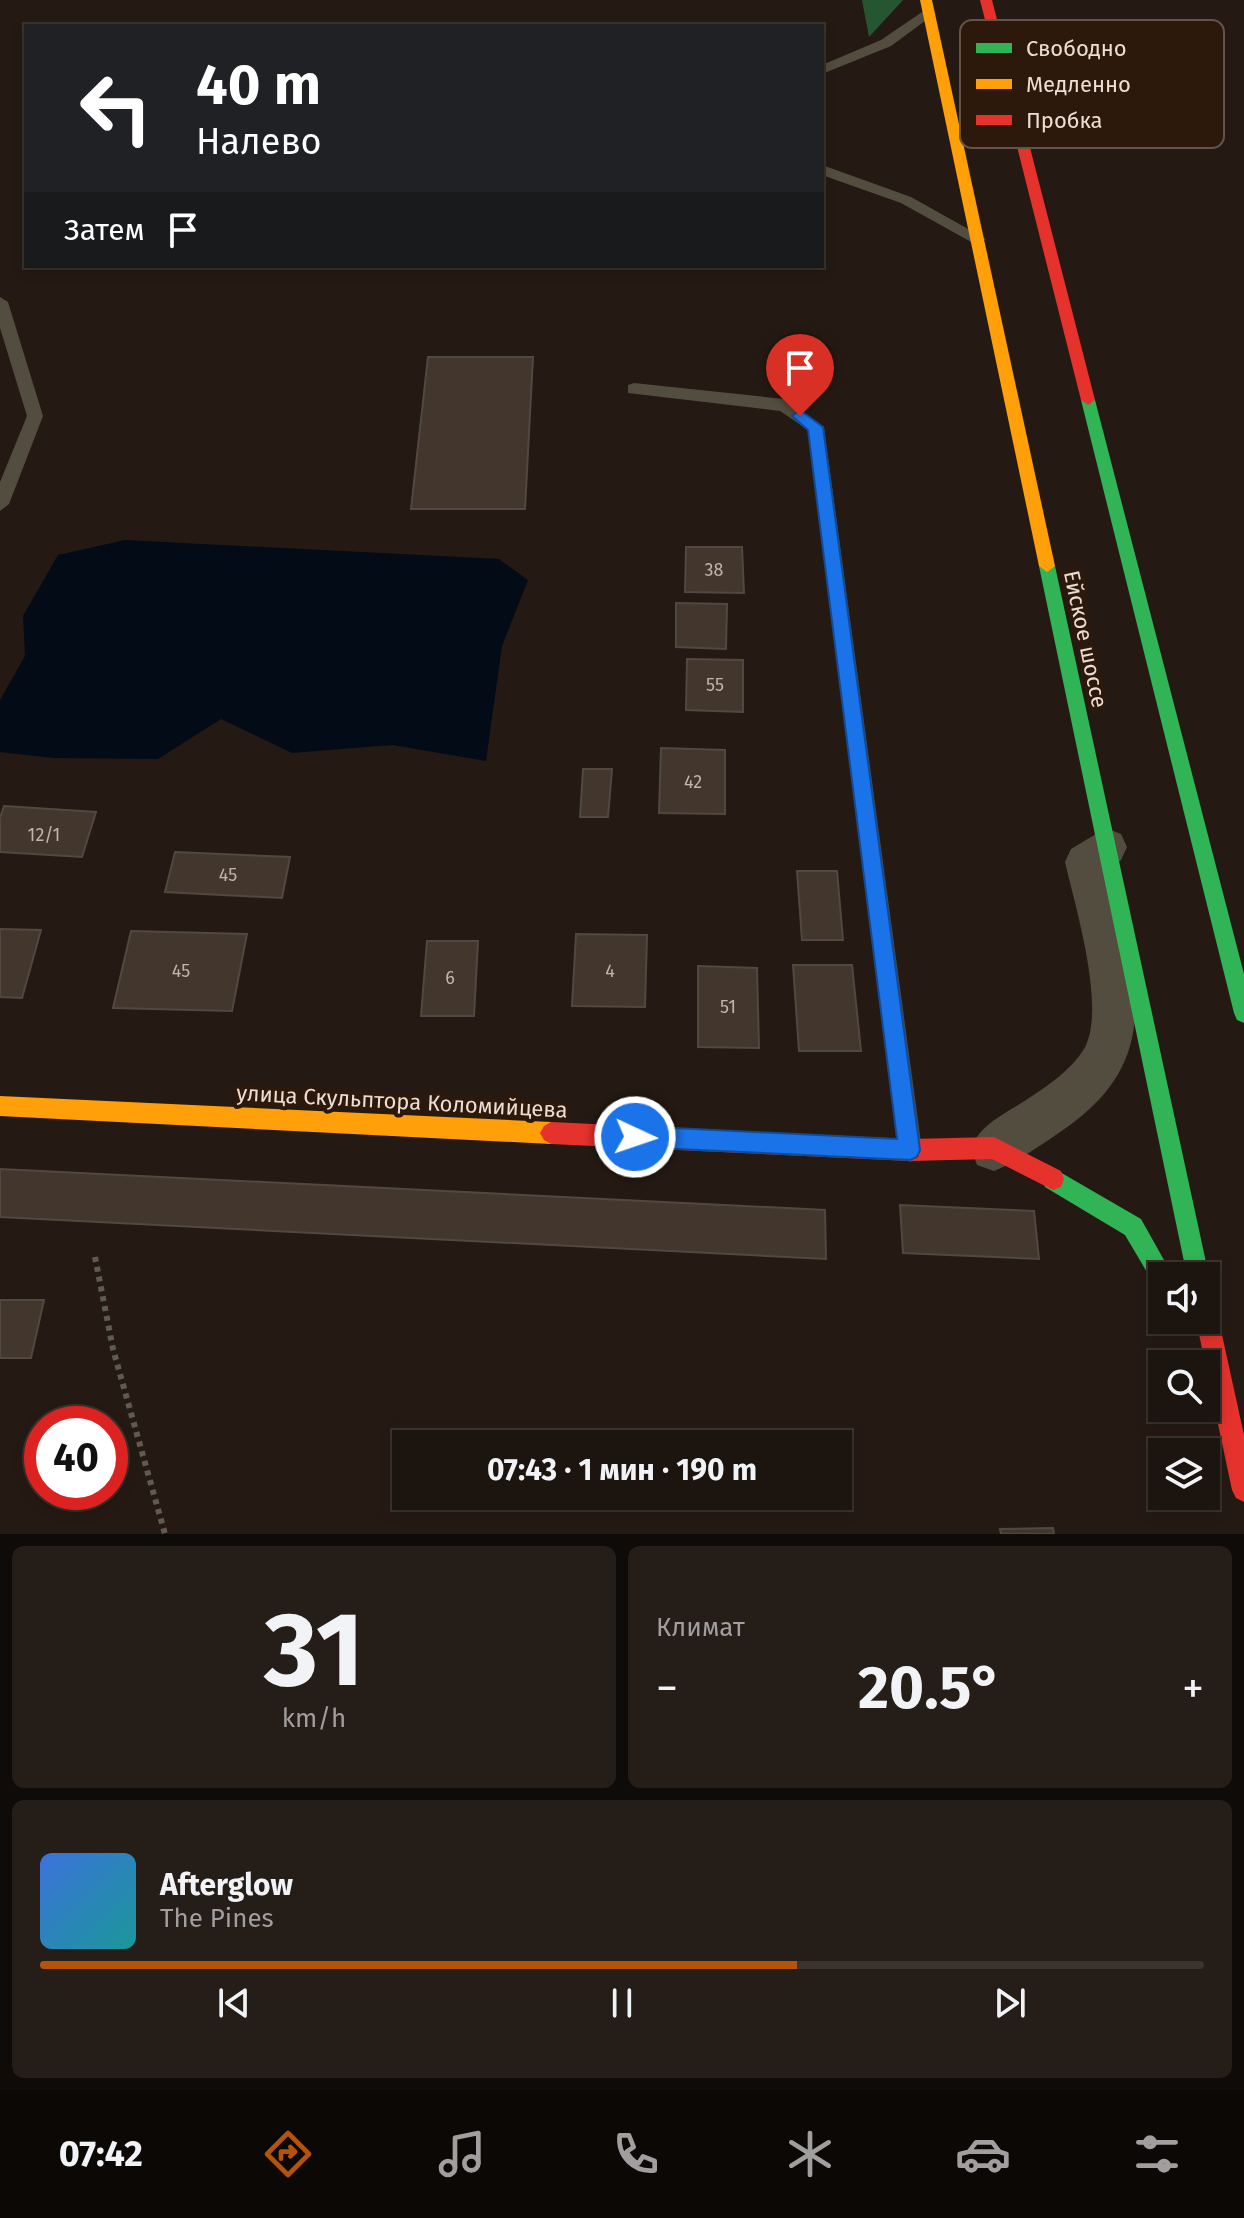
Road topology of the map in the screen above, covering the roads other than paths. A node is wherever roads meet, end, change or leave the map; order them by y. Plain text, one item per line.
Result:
1 (986, 0) edge
2 (927, 6) edge
3 (991, 20) edge
4 (824, 69) edge
5 (1024, 148) edge
6 (824, 171) edge
7 (978, 239) junction
8 (0, 302) edge
9 (634, 389) dead end
10 (0, 504) edge
11 (1106, 847) junction
12 (1244, 1013) edge
13 (0, 1106) edge
14 (994, 1148) junction
15 (910, 1150) junction
16 (1154, 1262) edge
17 (1195, 1262) edge
18 (1195, 1334) edge
19 (1211, 1334) edge
20 (1221, 1382) junction
21 (1244, 1490) edge

1 - 3 main road
2 - 4 lane
2 - 7 main road, Ейское шоссе
5 - 12 main road
6 - 7 lane
7 - 11 main road, Ейское шоссе
8 - 10 lane
9 - 15 lane
11 - 14 street
11 - 17 main road, Ейское шоссе
13 - 15 main road, улица Скульптора Коломийцева
14 - 15 main road, улица Скульптора Коломийцева
14 - 16 main road
18 - 20 street
19 - 20 main road
20 - 21 main road

